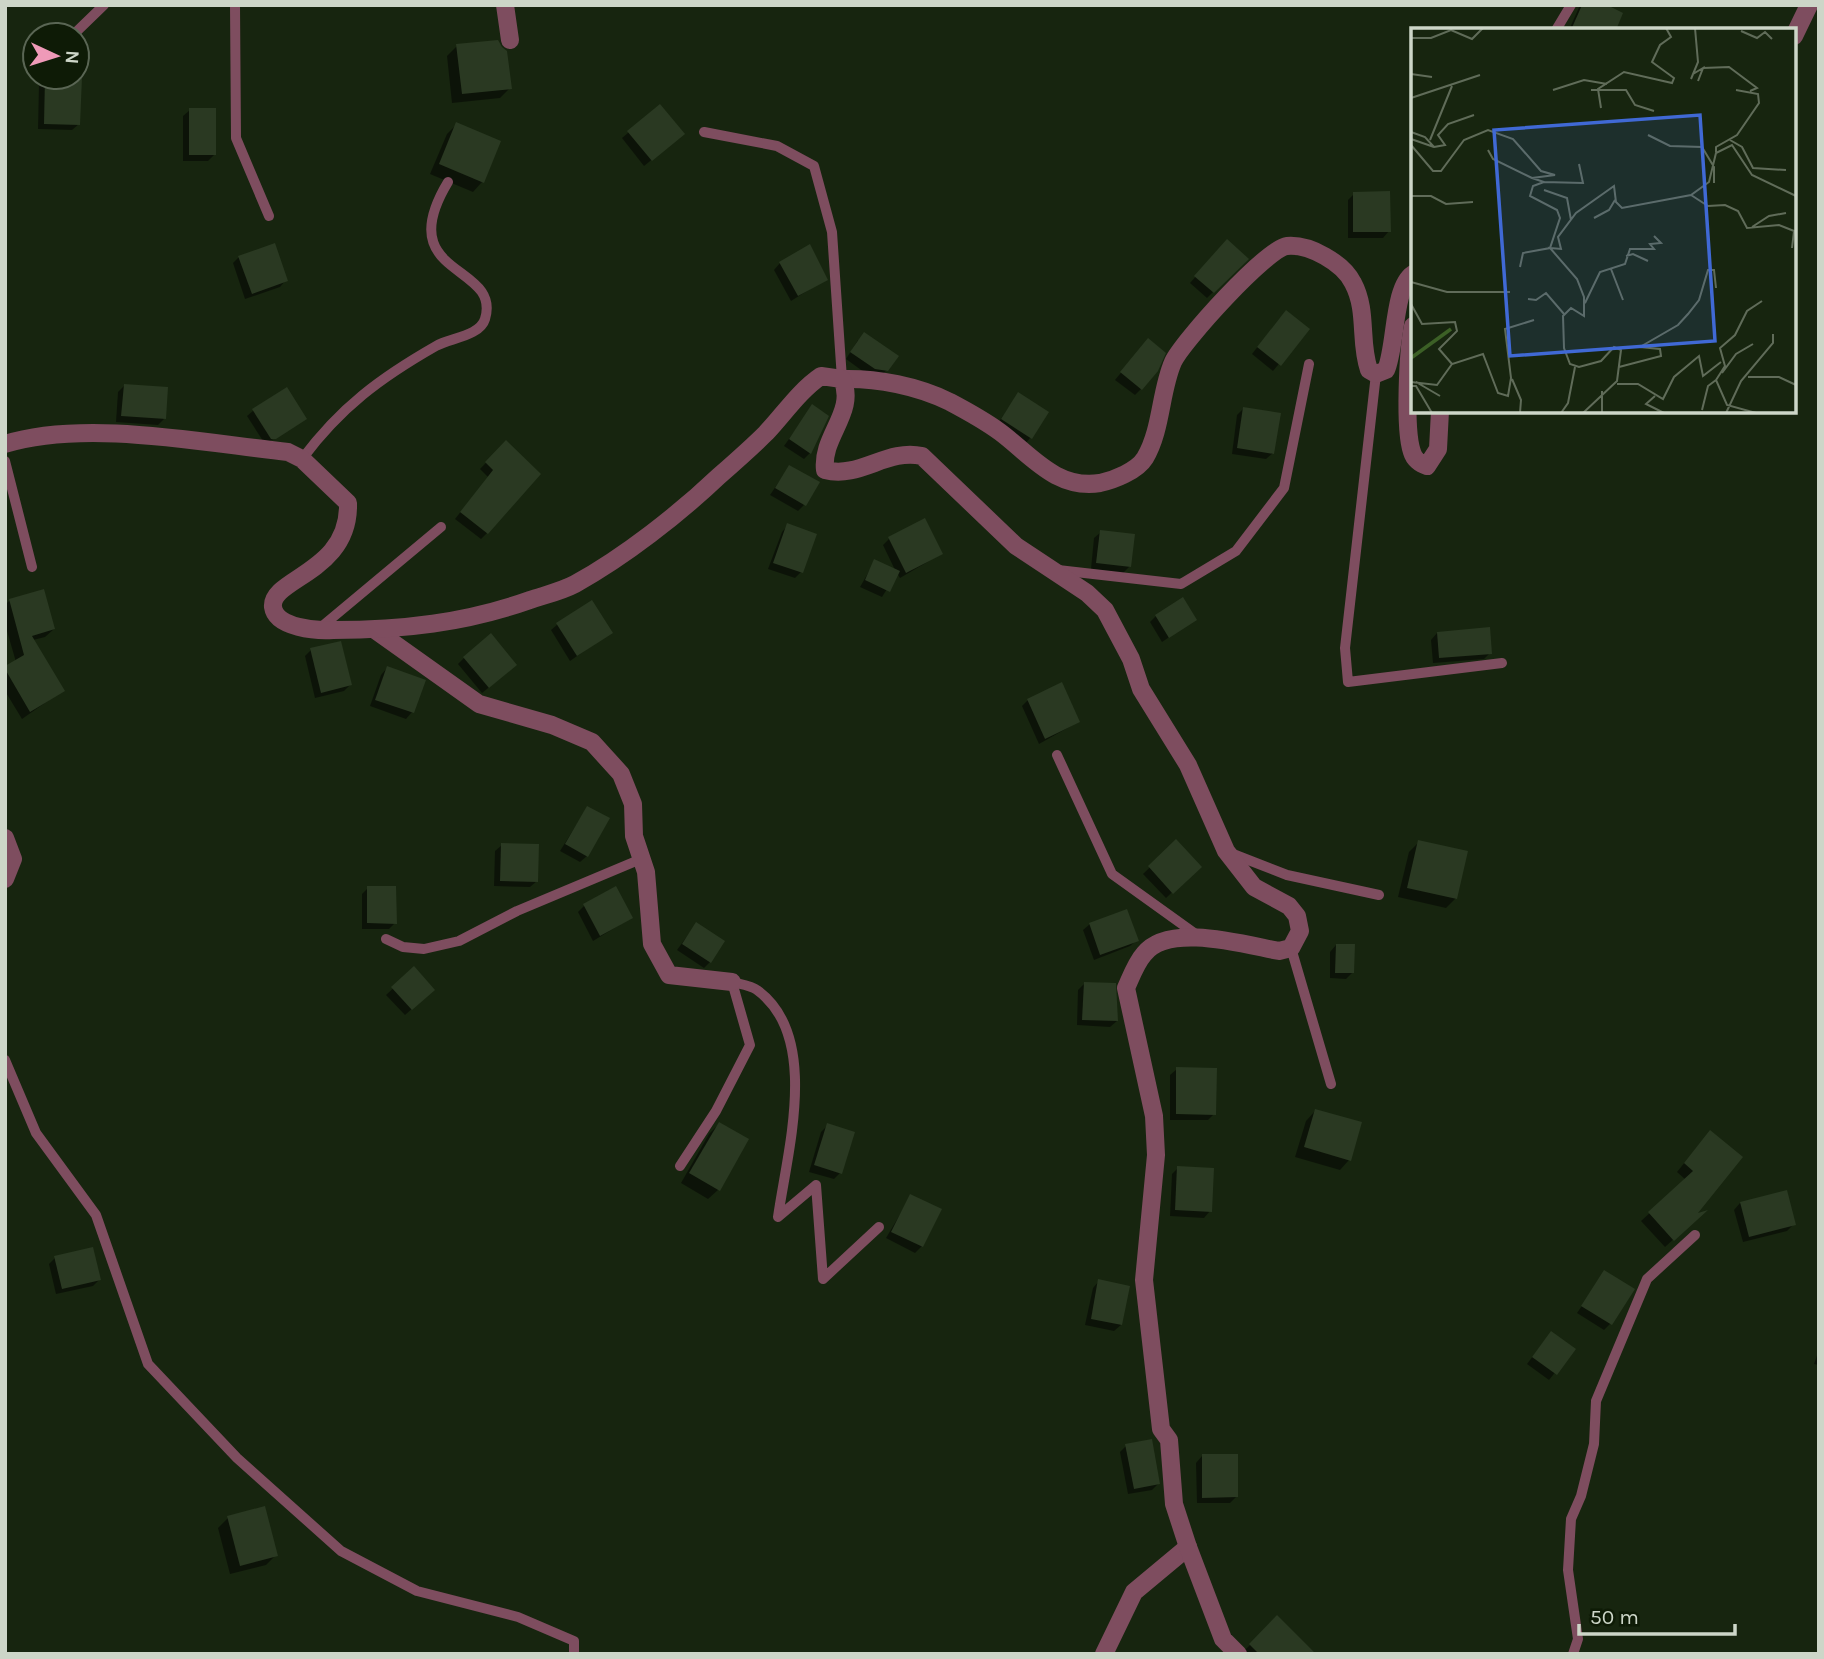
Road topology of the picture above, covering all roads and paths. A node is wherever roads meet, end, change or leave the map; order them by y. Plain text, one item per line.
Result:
1 (104, 5) edge
2 (235, 5) edge
3 (505, 5) edge
4 (1571, 5) edge
5 (1809, 5) edge
6 (87, 21) edge
7 (1557, 28) edge
8 (1796, 32) edge
9 (510, 40) dead end
10 (704, 132) dead end
11 (448, 181) dead end
12 (269, 216) dead end
13 (1411, 276) edge
14 (1411, 338) edge
15 (1309, 364) dead end
16 (1376, 374) junction
17 (842, 379) junction
18 (1440, 413) edge
19 (5, 444) edge
20 (302, 459) junction
21 (5, 461) edge
22 (441, 527) dead end
23 (32, 567) dead end
24 (1051, 569) junction
25 (375, 630) junction
26 (317, 631) junction
27 (1503, 663) dead end
28 (1057, 755) dead end
29 (5, 838) edge
30 (1226, 852) junction
31 (641, 859) junction
32 (5, 879) edge
33 (1379, 895) dead end
34 (1198, 935) junction
35 (386, 939) dead end
36 (1291, 948) junction
37 (732, 982) junction
38 (5, 1060) edge
39 (1331, 1084) dead end
40 (680, 1166) dead end
41 (879, 1227) dead end
42 (1695, 1234) dead end
43 (1188, 1547) junction
44 (574, 1654) edge
45 (1104, 1654) edge
46 (1238, 1654) edge
47 (1573, 1654) edge

1 - 6 lane
2 - 12 lane
3 - 9 street
4 - 7 lane
5 - 8 street
10 - 17 lane
11 - 20 lane
13 - 16 street
14 - 18 street
15 - 24 lane
16 - 17 street
16 - 27 lane
17 - 24 street
17 - 25 street
19 - 20 street
20 - 26 street
21 - 23 lane
22 - 26 lane
24 - 30 street
25 - 26 street
25 - 31 street
28 - 34 lane
29 - 32 street
30 - 33 lane
30 - 36 street
31 - 35 lane
31 - 37 street
34 - 36 street
34 - 43 street
36 - 39 lane
37 - 40 lane
37 - 41 lane
38 - 44 lane
42 - 47 lane
43 - 45 street
43 - 46 street

